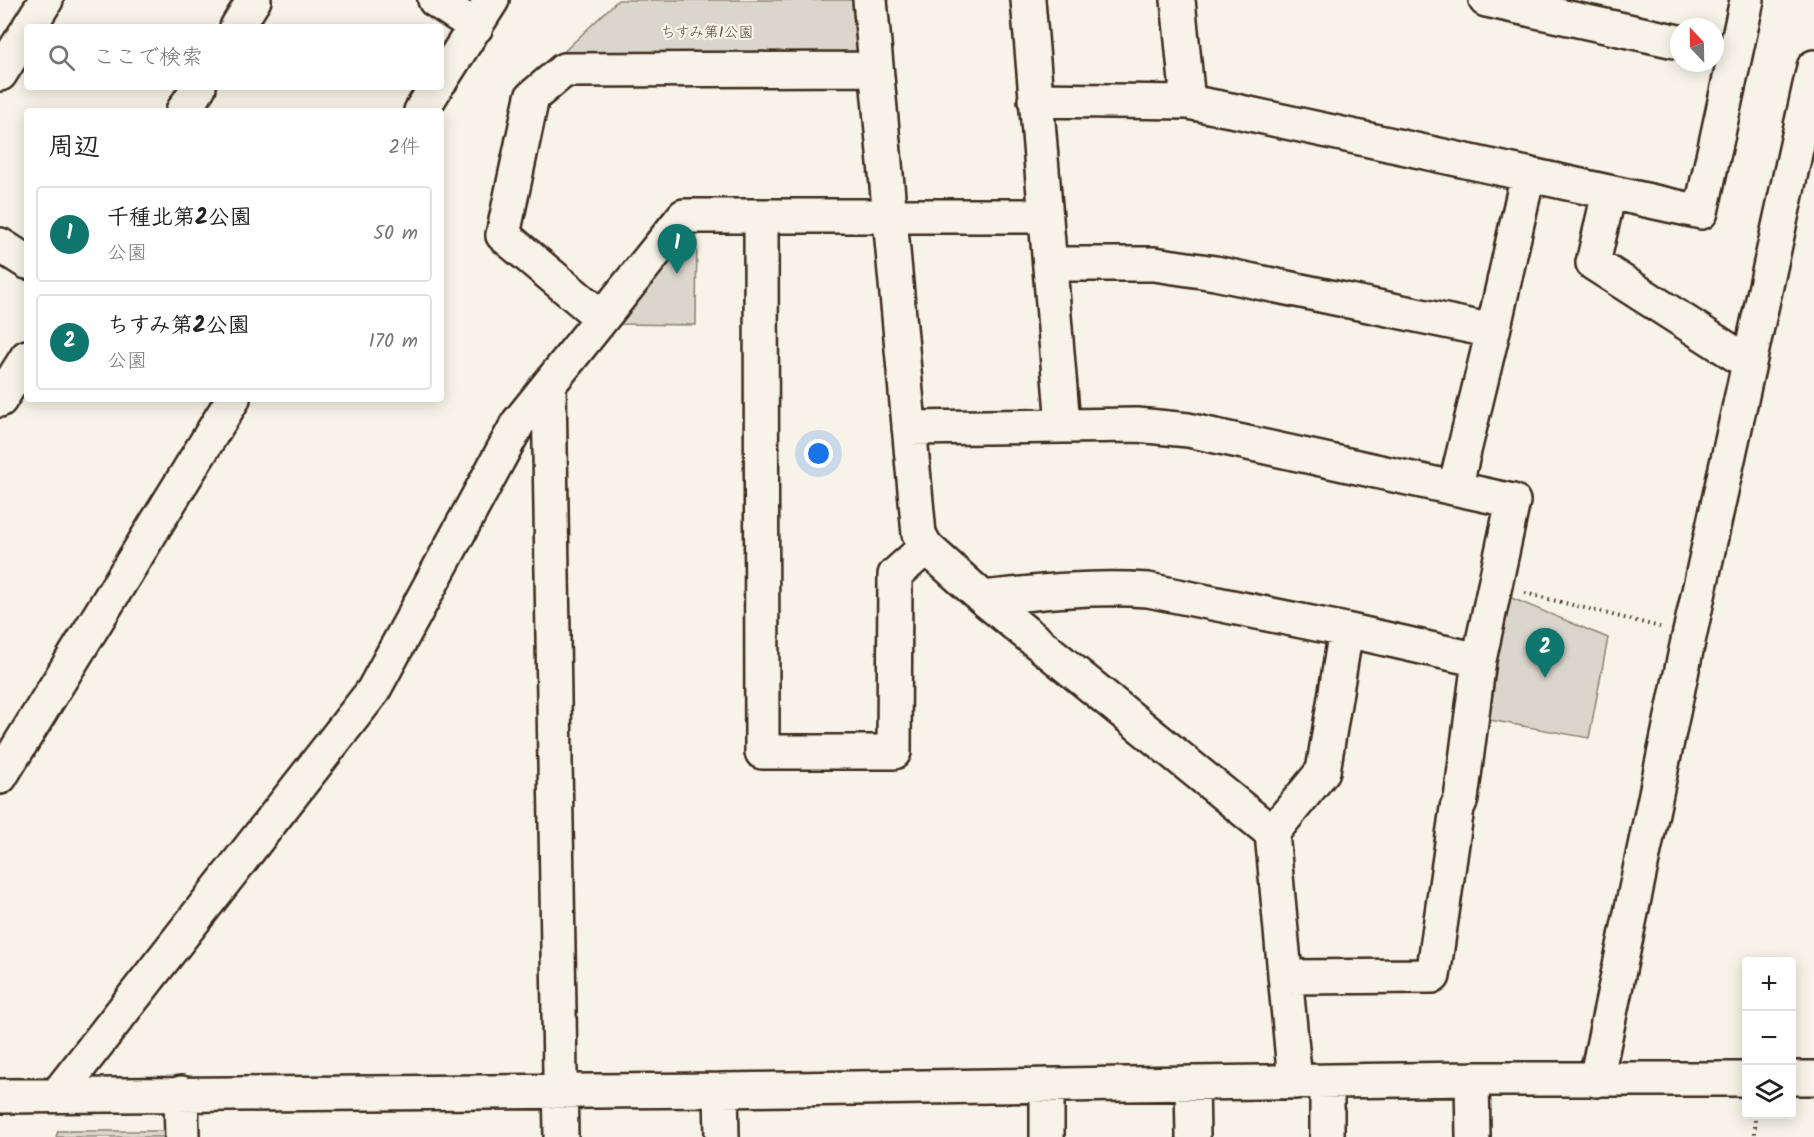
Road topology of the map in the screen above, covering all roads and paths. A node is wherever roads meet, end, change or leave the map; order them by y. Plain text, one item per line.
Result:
1 (46, 0) edge
2 (255, 0) edge
3 (435, 0) edge
4 (870, 0) edge
5 (1028, 0) edge
6 (1178, 0) edge
7 (1486, 0) edge
8 (1747, 0) edge
9 (484, 13) edge
10 (31, 24) edge
11 (239, 24) edge
12 (24, 35) edge
13 (1670, 40) edge
14 (1725, 52) edge
15 (1814, 67) edge
16 (876, 69) junction
17 (0, 74) edge
18 (444, 75) edge
19 (197, 90) edge
20 (434, 90) edge
21 (1035, 100) junction
22 (1188, 102) junction
23 (185, 108) edge
24 (423, 108) edge
25 (1528, 174) junction
26 (1609, 193) junction
27 (889, 216) junction
28 (1046, 216) junction
29 (761, 217) junction
30 (0, 245) edge
31 (24, 260) edge
32 (1050, 264) junction
33 (602, 318) junction
34 (1493, 331) junction
35 (24, 362) edge
36 (1749, 363) junction
37 (549, 385) junction
38 (0, 400) edge
39 (231, 402) edge
40 (1063, 425) junction
41 (909, 428) junction
42 (1455, 488) junction
43 (926, 547) junction
44 (1495, 585) junction
45 (983, 598) junction
46 (1346, 630) junction
47 (1690, 634) junction
48 (1479, 660) junction
49 (1, 774) edge
50 (1272, 833) junction
51 (1285, 977) junction
52 (1742, 1078) edge
53 (1796, 1078) edge
54 (1814, 1078) edge
55 (1472, 1080) junction
56 (1596, 1080) junction
57 (1311, 1082) junction
58 (1192, 1083) junction
59 (1047, 1085) junction
60 (721, 1090) junction
61 (561, 1091) junction
62 (181, 1093) junction
63 (57, 1095) junction
64 (0, 1096) edge
65 (1755, 1119) edge
66 (182, 1137) edge
67 (561, 1137) edge
68 (722, 1137) edge
69 (1047, 1137) edge
70 (1192, 1137) edge
71 (1327, 1137) edge
72 (1473, 1137) edge
73 (1755, 1137) edge

1 - 10 street
2 - 11 street
3 - 9 street
4 - 16 street
5 - 21 street
6 - 22 street
7 - 13 street
8 - 14 street
9 - 18 street
12 - 17 street
14 - 26 street
15 - 36 street
16 - 27 street
16 - 33 street
19 - 23 street
20 - 24 street
21 - 22 street
21 - 28 street
22 - 25 street
25 - 26 street
25 - 34 street
26 - 36 street
27 - 28 street
27 - 29 street
27 - 41 street
28 - 32 street
29 - 33 street
29 - 43 street
30 - 31 street
32 - 34 street
32 - 40 street
33 - 37 street
34 - 42 street
35 - 38 street
36 - 47 street
37 - 61 street
37 - 63 street
39 - 49 street
40 - 41 street
40 - 42 street
41 - 43 street
42 - 44 street
43 - 45 street
44 - 47 path
44 - 48 street
45 - 46 street
45 - 50 street
46 - 48 street
46 - 50 street
47 - 56 street
48 - 51 street
50 - 51 street
51 - 57 street
52 - 56 street
53 - 54 street
55 - 56 street
55 - 57 street
55 - 72 street
57 - 58 street
57 - 71 street
58 - 59 street
58 - 70 street
59 - 60 street
59 - 69 street
60 - 61 street
60 - 68 street
61 - 62 street
61 - 67 street
62 - 63 street
62 - 66 street
63 - 64 street
65 - 73 path

